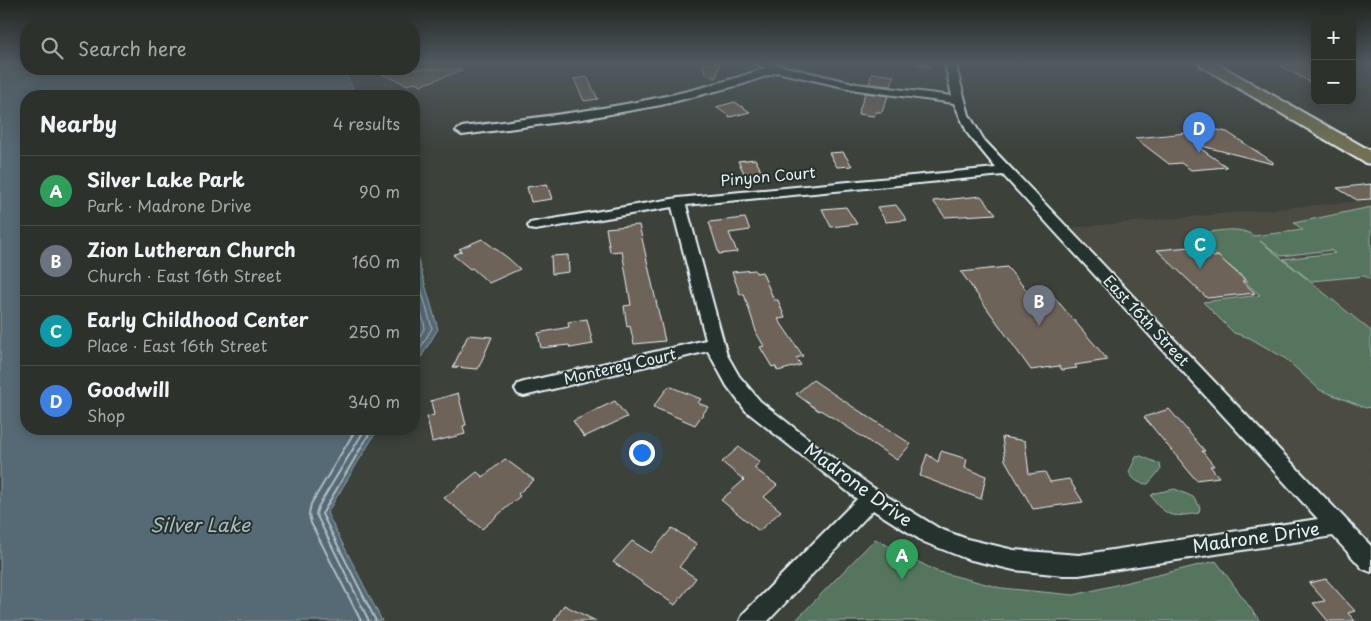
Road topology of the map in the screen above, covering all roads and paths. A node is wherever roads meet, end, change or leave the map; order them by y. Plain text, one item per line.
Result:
1 (704, 92) edge
2 (880, 92) edge
3 (956, 92) edge
4 (1256, 92) edge
5 (1282, 92) edge
6 (958, 100) junction
7 (462, 131) dead end
8 (1371, 142) edge
9 (1371, 159) edge
10 (1006, 172) junction
11 (678, 202) junction
12 (535, 226) dead end
13 (715, 344) junction
14 (524, 389) dead end
15 (871, 498) junction
16 (1337, 526) junction
17 (1371, 562) edge
18 (752, 621) edge

1 - 7 street
2 - 6 street
3 - 6 street, East 16th Street
4 - 9 highway
5 - 8 highway
6 - 10 street, East 16th Street
10 - 11 street, Pinyon Court
10 - 16 street, East 16th Street
11 - 12 street, Pinyon Court
11 - 13 street, Madrone Drive
13 - 14 street, Monterey Court
13 - 15 street, Madrone Drive
15 - 16 street, Madrone Drive
15 - 18 street
16 - 17 street, East 16th Street

